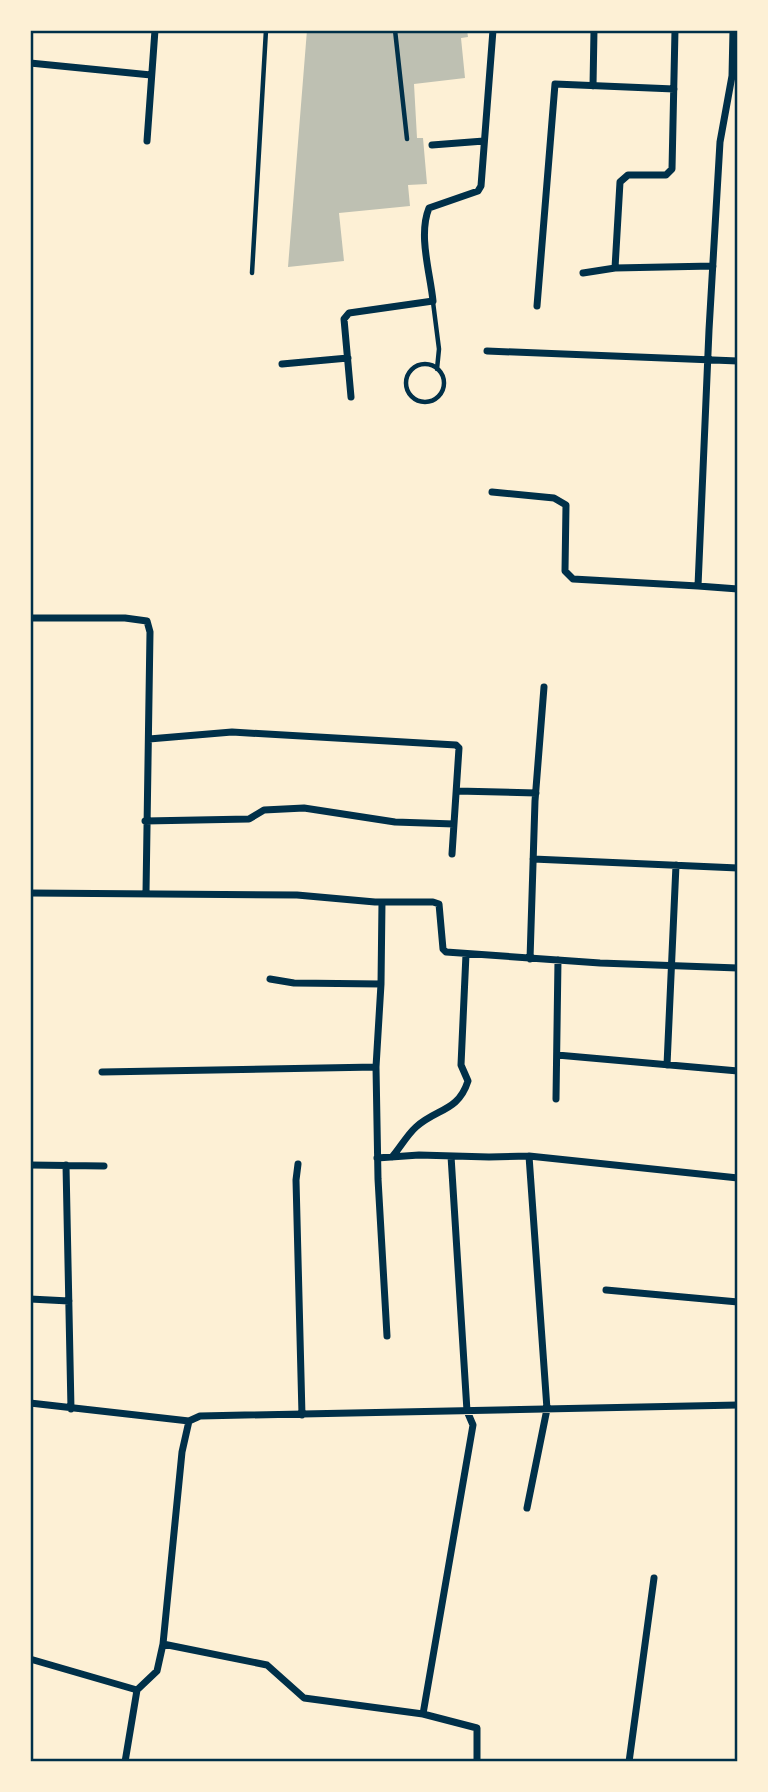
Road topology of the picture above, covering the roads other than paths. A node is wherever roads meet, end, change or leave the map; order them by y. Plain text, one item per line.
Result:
1 (155, 30) edge
2 (266, 30) edge
3 (395, 30) edge
4 (494, 30) edge
5 (594, 30) edge
6 (675, 30) edge
7 (733, 30) edge
8 (30, 63) edge
9 (152, 75) junction
10 (593, 86) junction
11 (674, 89) junction
12 (407, 139) dead end
13 (147, 141) dead end
14 (484, 141) junction
15 (432, 145) dead end
16 (713, 266) junction
17 (615, 268) junction
18 (252, 273) dead end
19 (583, 273) dead end
20 (433, 301) junction
21 (537, 306) dead end
22 (487, 351) dead end
23 (348, 358) junction
24 (708, 359) junction
25 (738, 361) edge
26 (282, 364) dead end
27 (437, 369) junction
28 (351, 397) dead end
29 (492, 492) dead end
30 (698, 586) junction
31 (738, 589) edge
32 (30, 618) edge
33 (544, 687) dead end
34 (149, 739) junction
35 (457, 791) junction
36 (536, 793) junction
37 (145, 821) junction
38 (454, 824) junction
39 (452, 854) dead end
40 (533, 859) junction
41 (676, 865) junction
42 (738, 868) edge
43 (30, 893) edge
44 (146, 893) junction
45 (382, 902) junction
46 (466, 954) junction
47 (530, 959) junction
48 (558, 960) junction
49 (671, 965) junction
50 (738, 968) edge
51 (271, 979) dead end
52 (381, 984) junction
53 (557, 1055) junction
54 (667, 1065) junction
55 (376, 1067) junction
56 (738, 1071) edge
57 (102, 1072) dead end
58 (556, 1099) dead end
59 (451, 1156) junction
60 (529, 1156) junction
61 (392, 1157) junction
62 (377, 1158) junction
63 (298, 1164) dead end
64 (30, 1165) edge
65 (66, 1165) junction
66 (104, 1166) dead end
67 (738, 1178) edge
68 (606, 1290) dead end
69 (30, 1299) edge
70 (69, 1301) junction
71 (738, 1302) edge
72 (387, 1336) dead end
73 (30, 1403) edge
74 (738, 1405) edge
75 (71, 1409) junction
76 (547, 1409) junction
77 (467, 1411) junction
78 (302, 1415) junction
79 (189, 1421) junction
80 (527, 1508) dead end
81 (654, 1578) dead end
82 (163, 1644) junction
83 (30, 1659) edge
84 (137, 1690) junction
85 (423, 1714) junction
86 (125, 1762) edge
87 (477, 1762) edge
88 (629, 1762) edge

1 - 9 street
2 - 18 lane
3 - 12 lane
4 - 14 street
5 - 10 street
6 - 11 street
7 - 16 street
8 - 9 street
9 - 13 street
10 - 11 street
10 - 21 street
11 - 17 street
14 - 15 street
14 - 20 street
16 - 17 street
16 - 24 street
17 - 19 street
20 - 23 street
20 - 27 lane
22 - 24 street
23 - 26 street
23 - 28 street
24 - 25 street
24 - 30 street
27 - 27 lane
29 - 30 street
30 - 31 street
32 - 34 street
33 - 36 street
34 - 35 street
34 - 37 street
35 - 36 street
35 - 38 street
36 - 40 street
37 - 38 street
37 - 44 street
38 - 39 street
40 - 41 street
40 - 47 street
41 - 42 street
41 - 49 street
43 - 44 street
44 - 45 street
45 - 46 street
45 - 52 street
46 - 47 street
46 - 61 street
47 - 48 street
48 - 49 street
48 - 53 street
49 - 50 street
49 - 54 street
51 - 52 street
52 - 55 street
53 - 54 street
53 - 58 street
54 - 56 street
55 - 57 street
55 - 62 street
59 - 60 street
59 - 61 street
59 - 77 street
60 - 67 street
60 - 76 street
61 - 62 street
62 - 72 street
63 - 78 street
64 - 65 street
65 - 66 street
65 - 70 street
68 - 71 street
69 - 70 street
70 - 75 street
73 - 75 street
74 - 76 street
75 - 79 street
76 - 77 street
76 - 80 street
77 - 78 street
77 - 85 street
78 - 79 street
79 - 82 street
81 - 88 street
82 - 84 street
82 - 85 street
83 - 84 street
84 - 86 street
85 - 87 street

